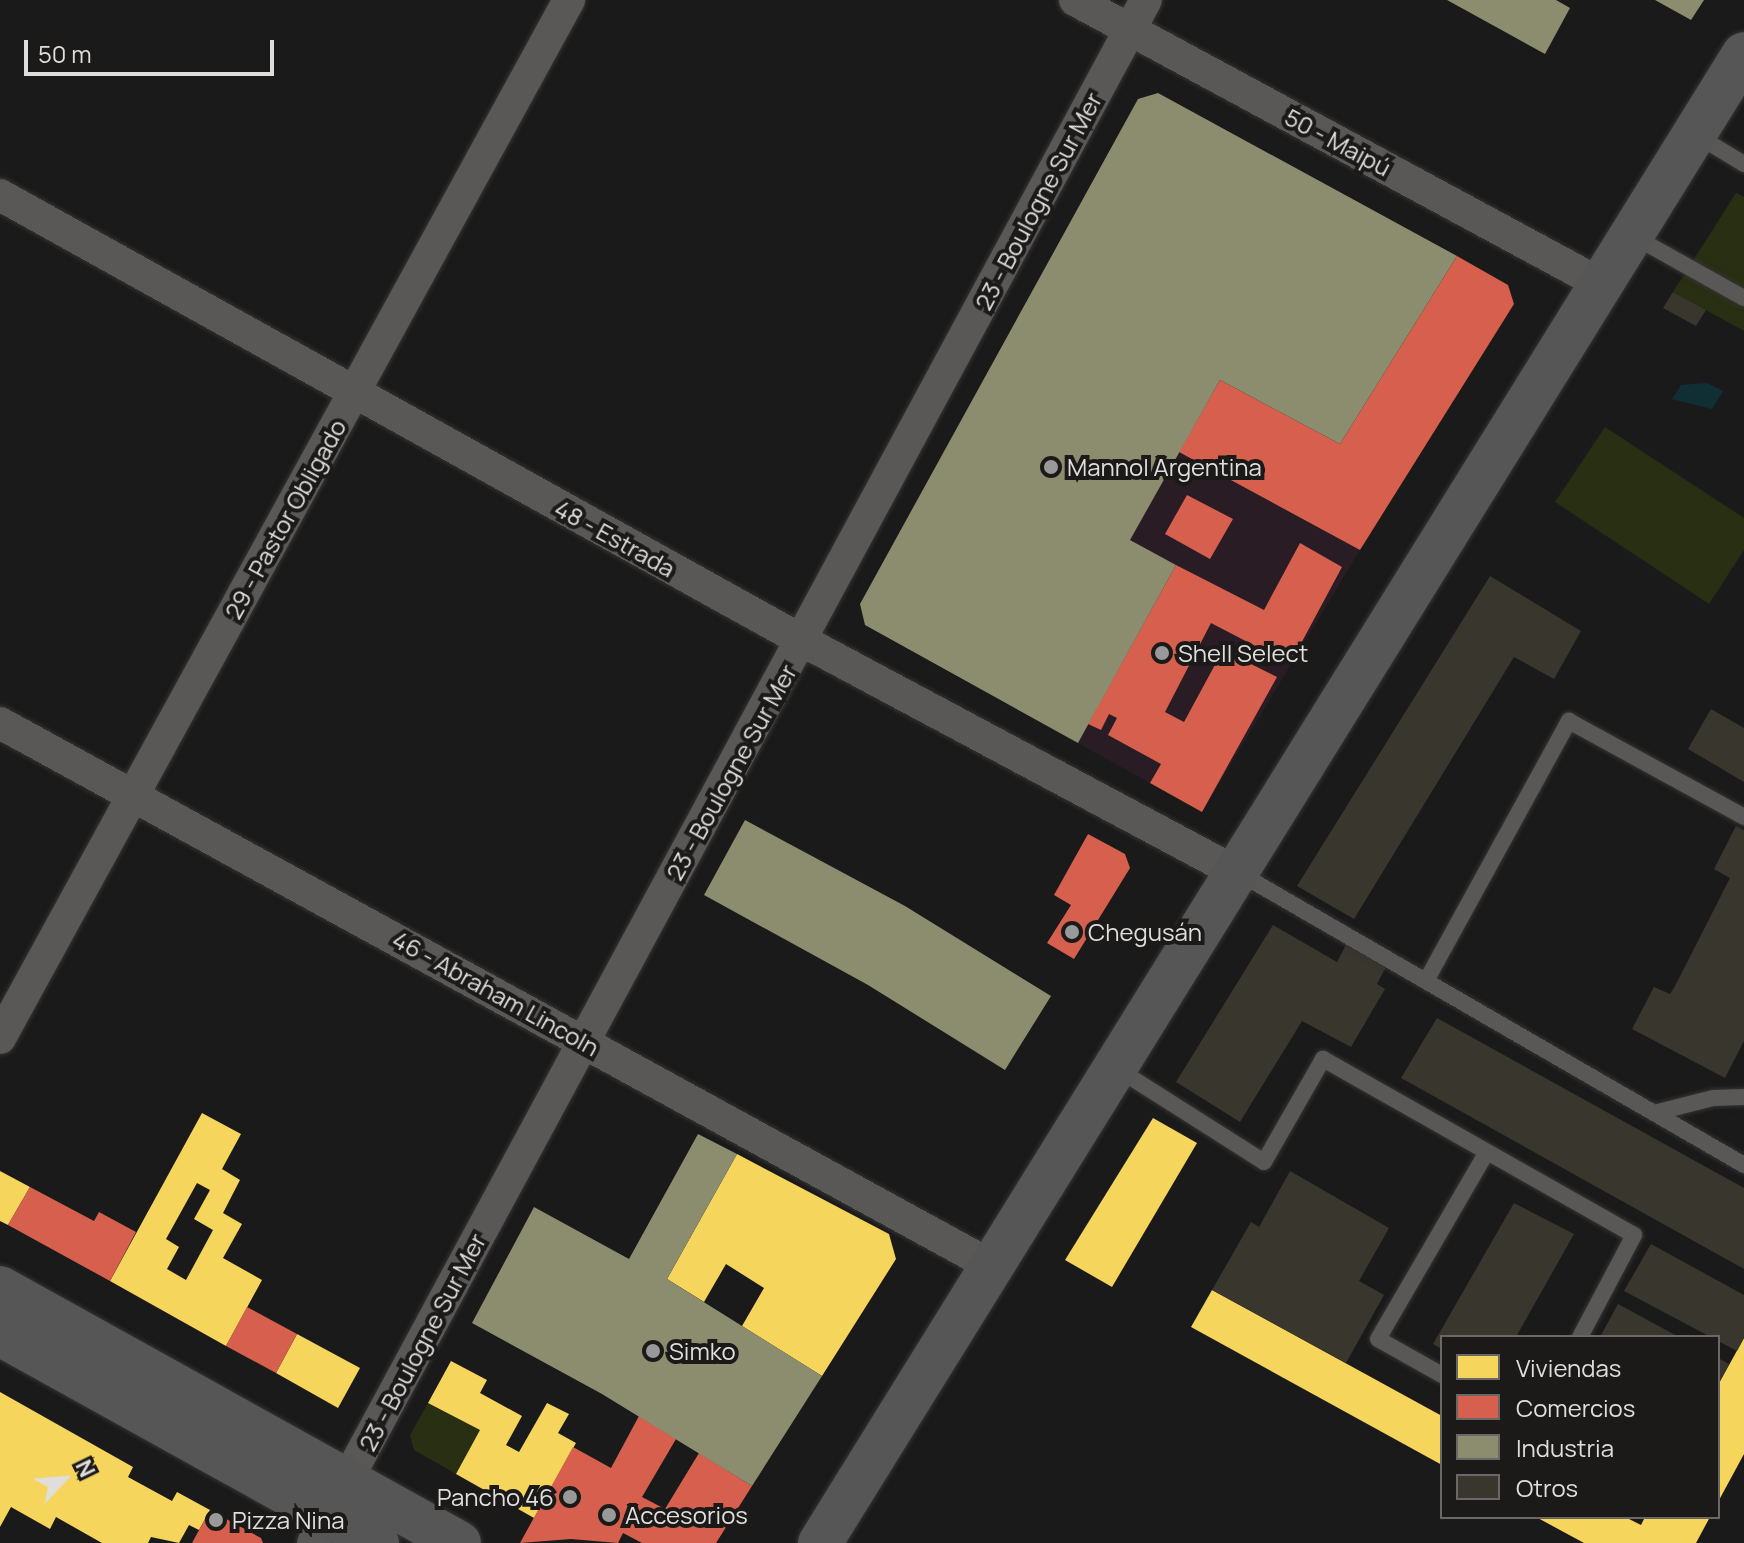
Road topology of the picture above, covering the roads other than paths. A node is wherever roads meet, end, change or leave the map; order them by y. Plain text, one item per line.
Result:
1 (569, 0) edge
2 (1075, 0) edge
3 (1146, 0) edge
4 (1130, 29) junction
5 (1744, 54) edge
6 (1694, 134) junction
7 (1744, 164) edge
8 (0, 195) edge
9 (1631, 235) junction
10 (1601, 284) junction
11 (1744, 298) edge
12 (354, 393) junction
13 (803, 641) junction
14 (0, 723) edge
15 (133, 795) junction
16 (1744, 817) edge
17 (1235, 872) junction
18 (1426, 981) junction
19 (0, 1038) edge
20 (585, 1041) junction
21 (1114, 1067) junction
22 (1744, 1097) edge
23 (1654, 1113) junction
24 (1487, 1152) junction
25 (1744, 1165) edge
26 (990, 1265) junction
27 (0, 1288) edge
28 (0, 1334) edge
29 (1581, 1335) edge
30 (1440, 1374) edge
31 (330, 1513) edge
32 (377, 1543) edge
33 (459, 1543) edge
34 (820, 1543) edge

1 - 12 street, 29 - Pastor Obligado
2 - 4 street, 50 - Maipú
3 - 4 street, 23 - Boulogne Sur Mer
4 - 10 street, 50 - Maipú
4 - 13 street, 23 - Boulogne Sur Mer
5 - 6 main road
6 - 7 lane
6 - 9 main road
8 - 12 street, 48 - Estrada
9 - 10 main road
9 - 11 lane
10 - 17 main road
12 - 13 street, 48 - Estrada
12 - 15 street, 29 - Pastor Obligado
13 - 17 street, 48 - Estrada
13 - 20 street, 23 - Boulogne Sur Mer
14 - 15 street, 46 - Abraham Lincoln
15 - 19 street, 29 - Pastor Obligado
15 - 20 street, 46 - Abraham Lincoln
16 - 18 lane
17 - 18 lane
17 - 21 main road
18 - 23 lane
20 - 26 street, 46 - Abraham Lincoln
20 - 31 street, 23 - Boulogne Sur Mer
21 - 24 lane
21 - 26 main road
22 - 23 lane
23 - 25 lane
24 - 29 lane
24 - 30 lane
26 - 34 main road
27 - 31 main road
28 - 31 main road
31 - 32 main road
31 - 33 main road

